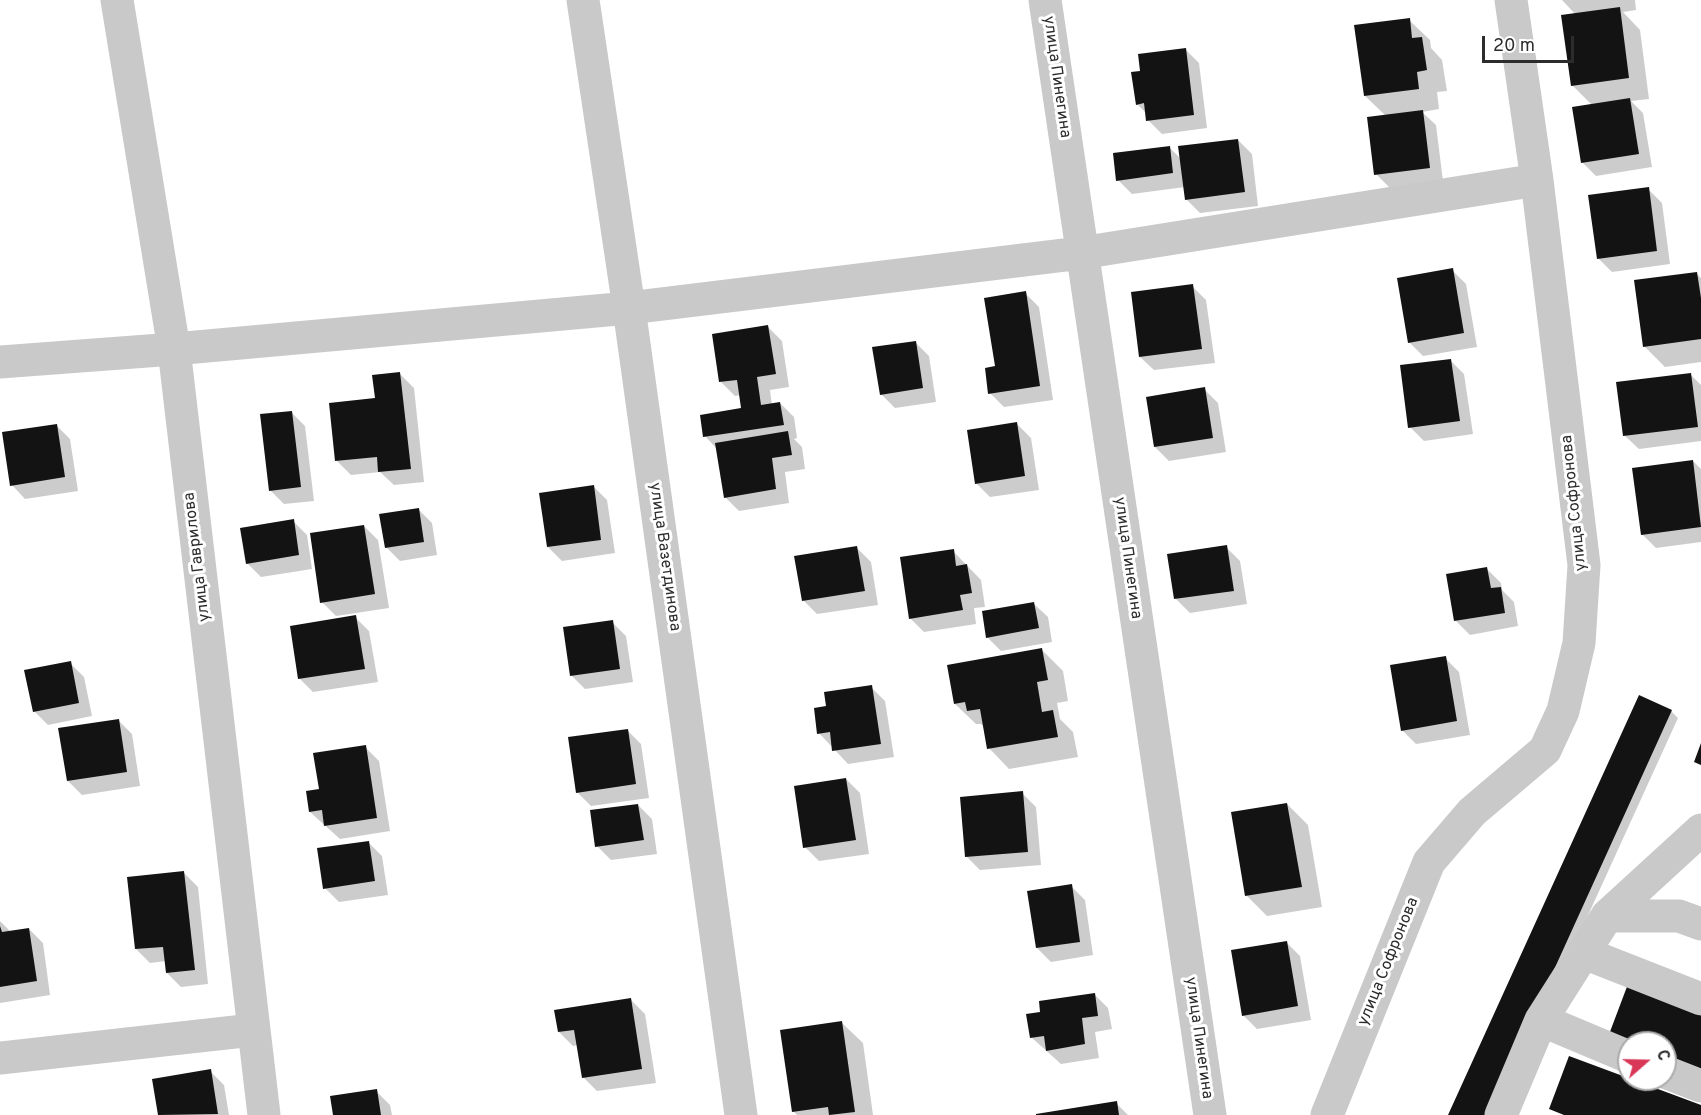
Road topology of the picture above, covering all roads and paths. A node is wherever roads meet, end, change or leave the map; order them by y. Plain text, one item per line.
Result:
1 (117, 0) edge
2 (583, 0) edge
3 (1045, 0) edge
4 (1511, 0) edge
5 (1537, 180) junction
6 (1082, 253) junction
7 (629, 308) junction
8 (174, 349) junction
9 (0, 362) edge
10 (1701, 830) edge
11 (1607, 916) junction
12 (1701, 924) edge
13 (1584, 953) junction
14 (1701, 999) edge
15 (1541, 1020) junction
16 (253, 1030) junction
17 (1617, 1052) edge
18 (0, 1058) edge
19 (1677, 1077) edge
20 (1701, 1086) edge
21 (1511, 1112) edge
22 (264, 1115) edge
23 (741, 1115) edge
24 (1210, 1115) edge
25 (1327, 1115) edge

1 - 8 street, улица Гаврилова
2 - 7 street, улица Вазетдинова
3 - 6 street, улица Пинегина
4 - 5 street, улица Софронова
5 - 6 street
5 - 25 street, улица Софронова
6 - 7 street
6 - 24 street, улица Пинегина
7 - 8 street
7 - 23 street, улица Вазетдинова
8 - 9 street
8 - 16 street, улица Гаврилова
10 - 11 street
11 - 12 street
11 - 13 street
13 - 14 street
13 - 15 street
15 - 17 street
15 - 21 street
16 - 18 street
16 - 22 street, улица Гаврилова
19 - 20 street

